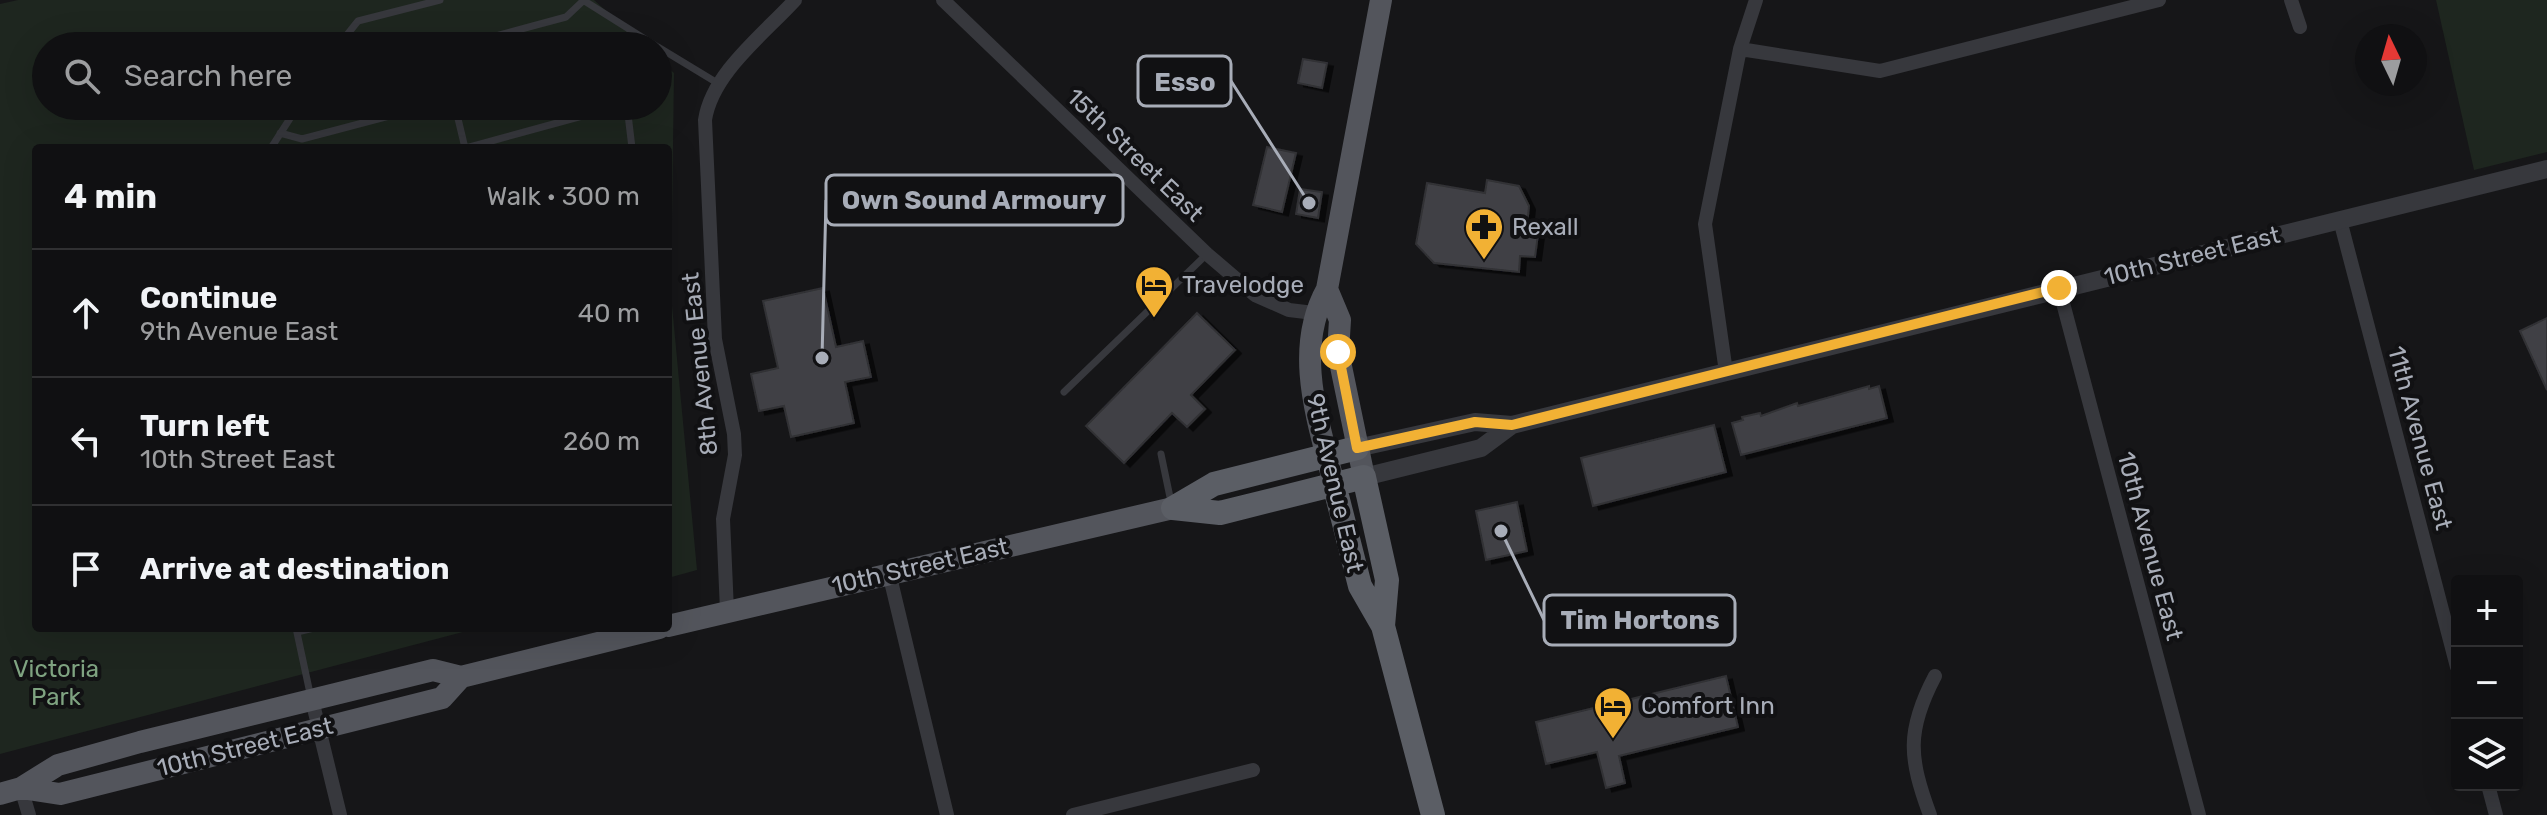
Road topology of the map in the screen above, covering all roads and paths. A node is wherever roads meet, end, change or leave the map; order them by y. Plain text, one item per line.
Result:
1 (440, 0) edge
2 (583, 0) edge
3 (795, 0) edge
4 (943, 0) edge
5 (1381, 0) edge
6 (1756, 0) edge
7 (2159, 0) edge
8 (2291, 0) edge
9 (2300, 27) dead end
10 (631, 31) edge
11 (349, 32) edge
12 (511, 32) edge
13 (1740, 49) junction
14 (672, 56) edge
15 (719, 84) junction
16 (289, 120) edge
17 (374, 120) edge
18 (459, 120) edge
19 (568, 120) edge
20 (629, 120) edge
21 (280, 133) junction
22 (273, 144) edge
23 (465, 144) edge
24 (481, 144) edge
25 (632, 144) edge
26 (2547, 169) edge
27 (2340, 220) junction
28 (1207, 254) junction
29 (2059, 288) junction
30 (1327, 289) junction
31 (1314, 313) junction
32 (1726, 372) junction
33 (1064, 392) dead end
34 (1512, 425) junction
35 (1357, 448) junction
36 (1161, 454) dead end
37 (1327, 455) junction
38 (1364, 477) junction
39 (1334, 484) junction
40 (1173, 508) junction
41 (889, 573) junction
42 (727, 611) junction
43 (672, 625) edge
44 (1383, 626) junction
45 (297, 632) edge
46 (643, 632) edge
47 (2452, 647) edge
48 (1935, 676) dead end
49 (461, 677) junction
50 (312, 700) junction
51 (319, 729) junction
52 (1253, 770) dead end
53 (10, 791) edge
54 (2490, 791) edge
55 (29, 815) edge
56 (340, 815) edge
57 (947, 815) edge
58 (1073, 815) edge
59 (1433, 815) edge
60 (1930, 815) edge
61 (2199, 815) edge
62 (2496, 815) edge

1 - 11 lane
2 - 10 lane
2 - 12 lane
3 - 15 street, 8th Avenue East
4 - 28 street, 15th Street East
5 - 30 main road, 9th Avenue East
6 - 13 street
7 - 13 street
8 - 9 street
13 - 32 street
14 - 15 lane
15 - 42 street, 8th Avenue East
16 - 21 lane
17 - 21 lane
18 - 23 lane
19 - 24 lane
20 - 25 lane
21 - 22 lane
26 - 27 street, 10th Street East
27 - 29 street, 10th Street East
27 - 47 street, 11th Avenue East
28 - 31 street, 15th Street East
28 - 33 lane
29 - 32 street, 10th Street East
29 - 61 street, 10th Avenue East
30 - 31 main road, 9th Avenue East
30 - 35 main road, 9th Avenue East
31 - 37 main road, 9th Avenue East
32 - 34 street, 10th Street East
34 - 35 street, 10th Street East
34 - 38 street, 10th Street East
35 - 37 highway, 10th Street East
35 - 38 main road, 9th Avenue East
36 - 40 lane
37 - 39 main road, 9th Avenue East
37 - 40 highway, 10th Street East
38 - 39 highway, 10th Street East
38 - 44 highway, 9th Avenue East
39 - 40 highway, 10th Street East
39 - 44 highway, 9th Avenue East
40 - 41 main road, 10th Street East
41 - 42 main road, 10th Street East
41 - 57 street
42 - 43 main road, 10th Street East
44 - 59 highway, 9th Avenue East
45 - 50 lane
46 - 49 main road, 10th Street East
48 - 60 street
49 - 50 main road, 10th Street East
49 - 51 main road, 10th Street East
50 - 51 street
50 - 53 main road, 10th Street East
51 - 53 main road, 10th Street East
51 - 56 street
52 - 58 street
53 - 55 street
54 - 62 street

